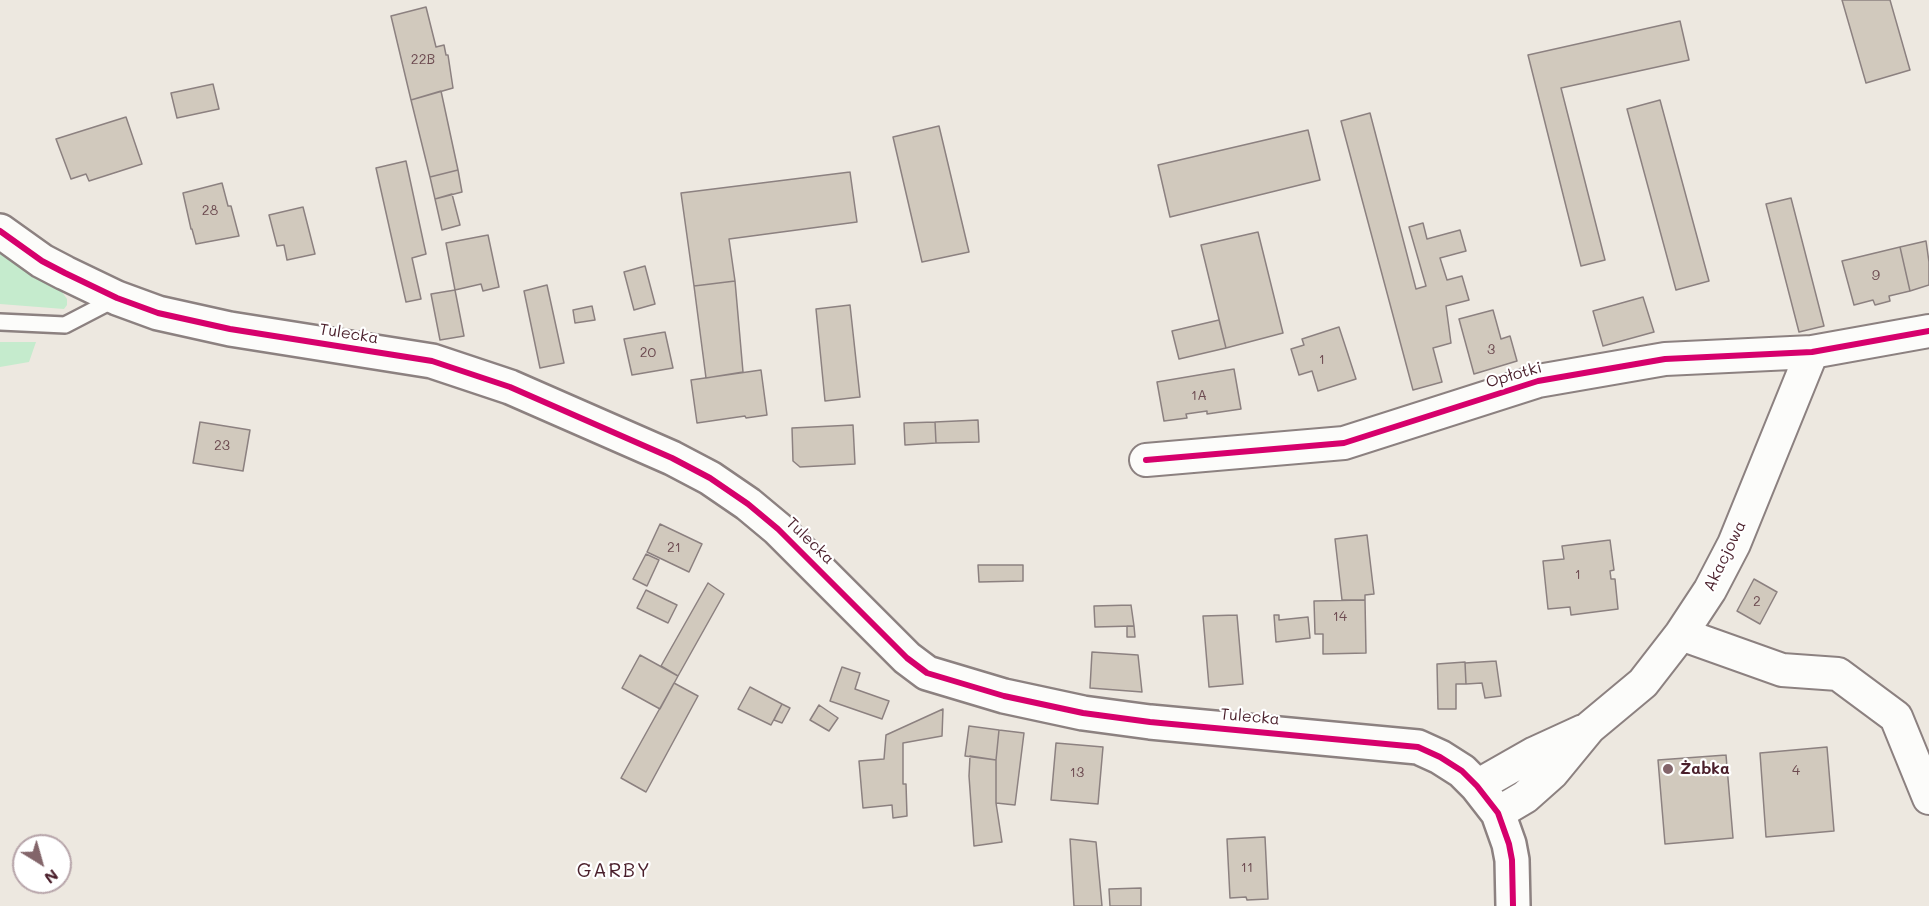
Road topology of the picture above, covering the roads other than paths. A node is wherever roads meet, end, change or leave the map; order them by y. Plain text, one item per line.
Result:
1 (0, 231) edge
2 (117, 298) junction
3 (0, 322) edge
4 (1929, 331) edge
5 (1812, 352) junction
6 (1146, 460) dead end
7 (1681, 634) junction
8 (1589, 728) junction
9 (1478, 786) junction
10 (1929, 798) edge
11 (1498, 813) junction
12 (1513, 906) edge

1 - 2 street, Tulecka
2 - 3 lane
2 - 9 street, Tulecka
4 - 5 street, Opłotki
5 - 6 street, Opłotki
5 - 7 street, Akacjowa
7 - 8 street, Akacjowa
7 - 10 street
8 - 9 street, Akacjowa
8 - 11 street, Akacjowa
9 - 11 street, Tulecka
11 - 12 street, Tulecka

